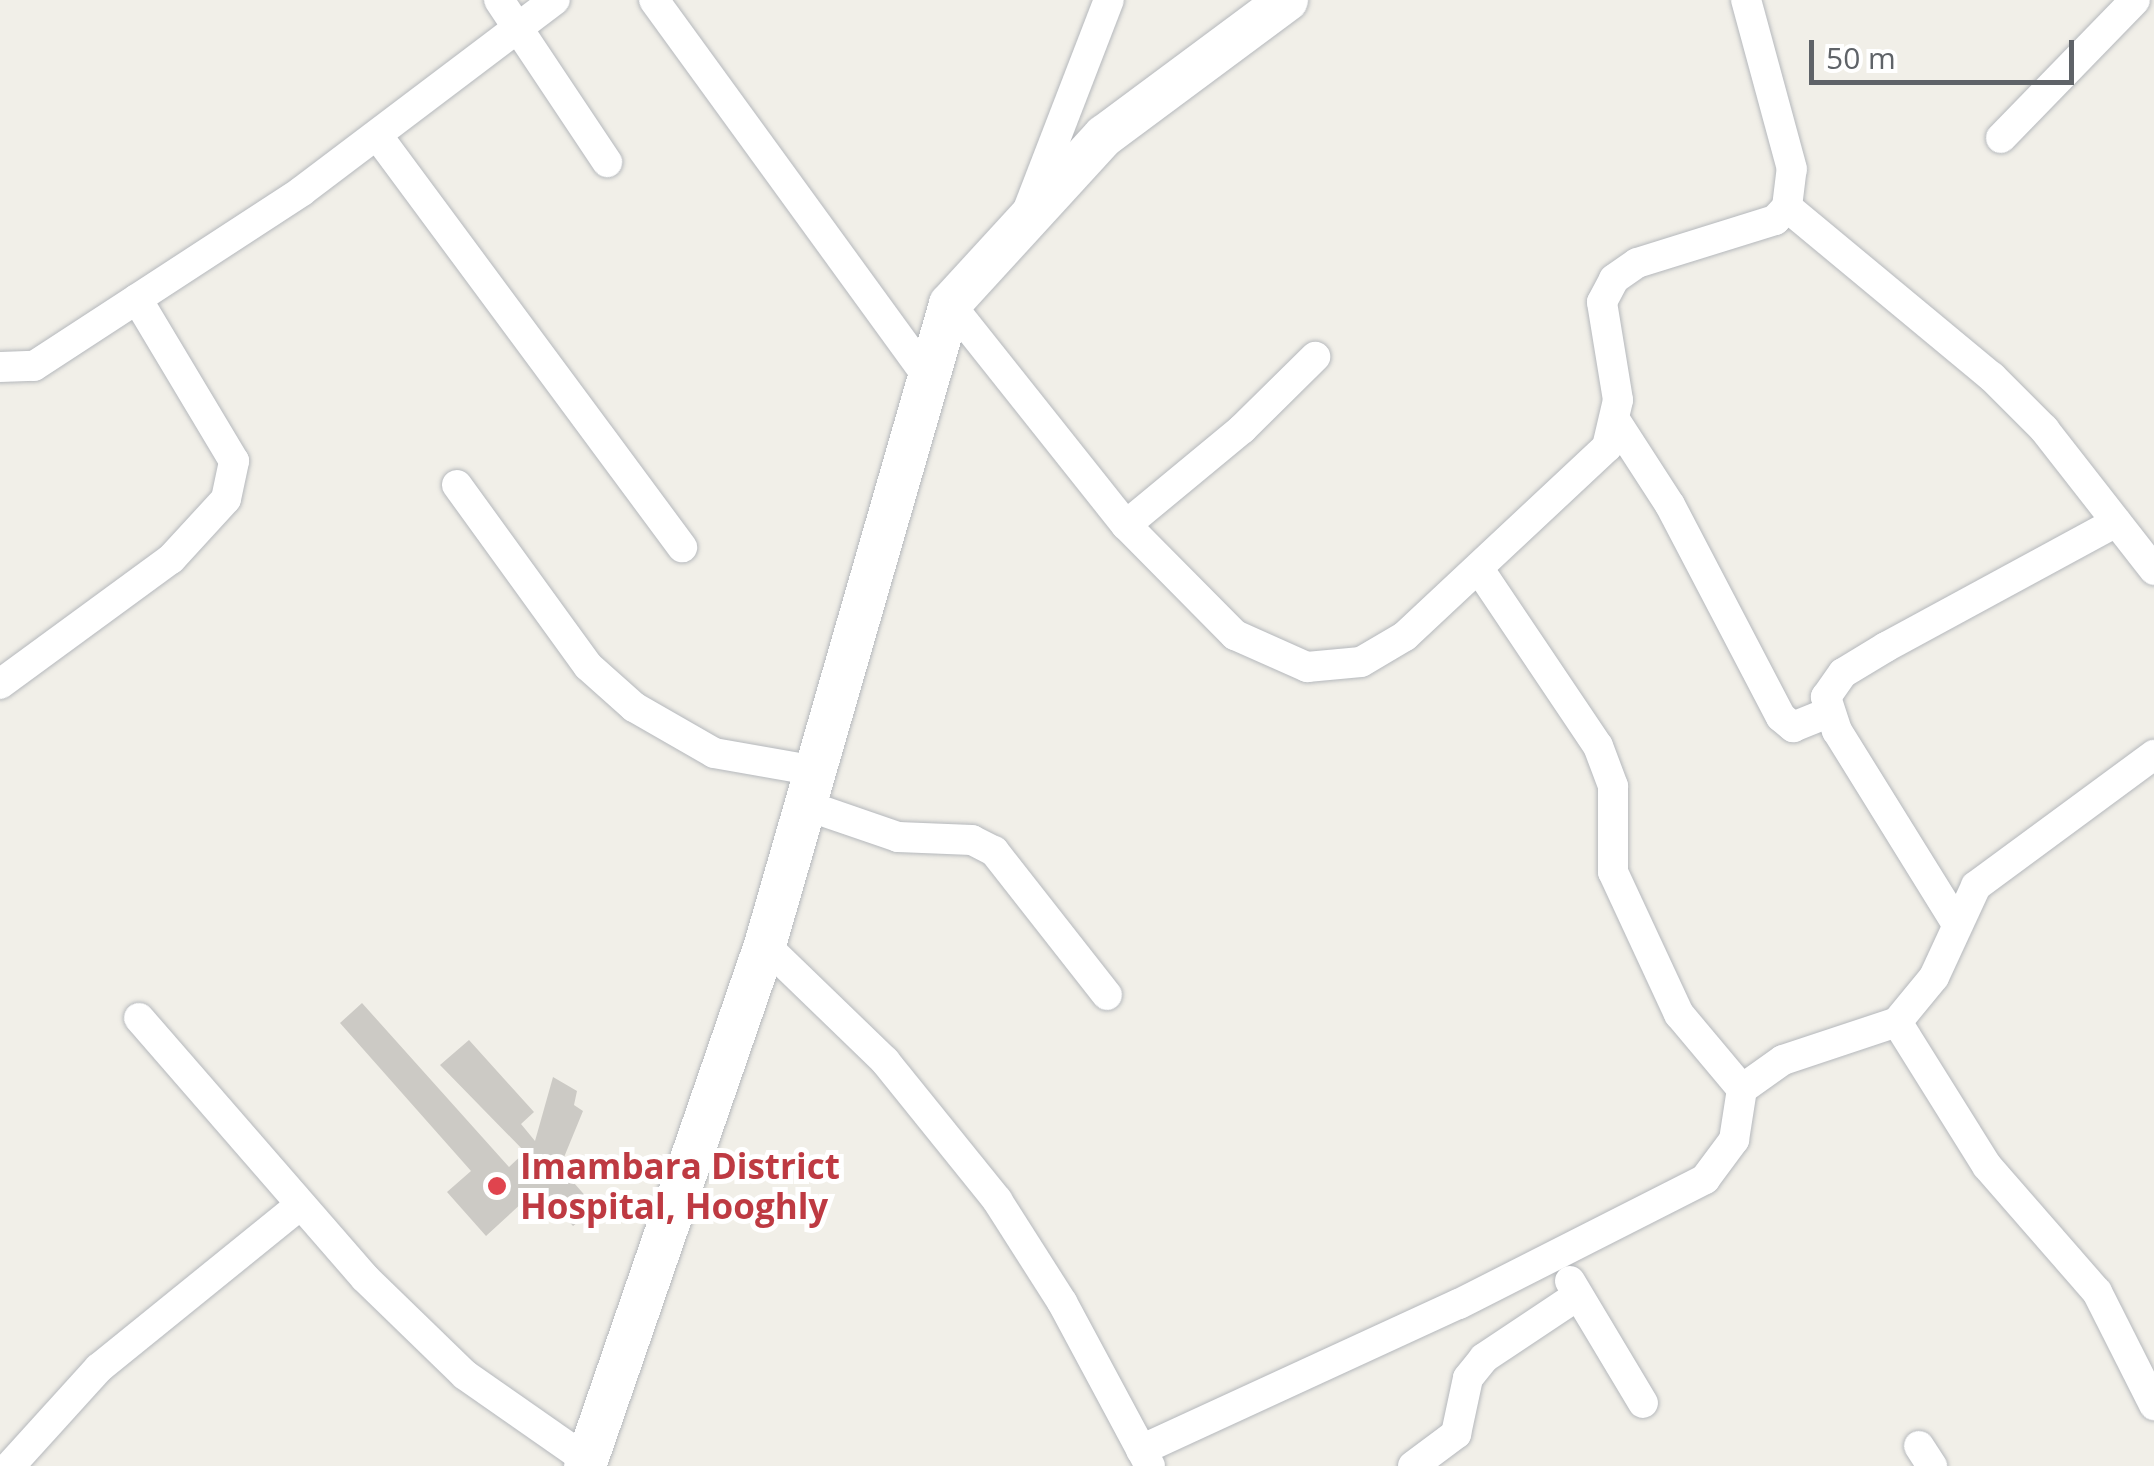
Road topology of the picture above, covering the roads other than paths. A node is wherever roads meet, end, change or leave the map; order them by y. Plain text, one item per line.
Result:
1 (498, 0) edge
2 (555, 0) edge
3 (654, 0) edge
4 (1108, 0) edge
5 (1286, 0) edge
6 (1746, 0) edge
7 (2136, 0) edge
8 (517, 26) junction
9 (377, 135) junction
10 (2001, 138) dead end
11 (607, 162) dead end
12 (1787, 206) junction
13 (1026, 216) junction
14 (137, 299) junction
15 (950, 304) junction
16 (1315, 357) dead end
17 (0, 367) edge
18 (927, 376) junction
19 (1614, 420) junction
20 (456, 485) dead end
21 (2116, 522) junction
22 (1126, 524) junction
23 (682, 547) dead end
24 (1479, 569) junction
25 (2154, 570) edge
26 (0, 684) edge
27 (1828, 712) junction
28 (2154, 755) edge
29 (810, 788) junction
30 (1955, 921) junction
31 (766, 945) junction
32 (1108, 995) dead end
33 (139, 1018) dead end
34 (1897, 1022) junction
35 (1742, 1088) junction
36 (298, 1207) junction
37 (1557, 1256) junction
38 (1577, 1296) junction
39 (1643, 1403) dead end
40 (2154, 1405) edge
41 (1146, 1458) edge
42 (586, 1463) edge
43 (10, 1466) edge
44 (1414, 1466) edge

1 - 8 street
2 - 8 street
3 - 18 street
4 - 13 street
5 - 13 main road
6 - 12 street
7 - 10 street
8 - 9 street
8 - 11 street
9 - 14 street
9 - 23 street
12 - 19 street
12 - 21 street
13 - 15 main road
14 - 17 street
14 - 26 street
15 - 18 main road
15 - 22 street
16 - 22 street
18 - 29 main road
19 - 24 street
19 - 27 street
20 - 29 street
21 - 25 street
21 - 27 street
22 - 24 street
24 - 35 street
27 - 30 street
28 - 30 street
29 - 31 main road
29 - 32 street
30 - 34 street
31 - 41 street
31 - 42 main road
33 - 36 street
34 - 35 street
34 - 40 street
35 - 37 street
36 - 42 street
36 - 43 street
37 - 38 street
37 - 41 street
38 - 39 street
38 - 44 street

